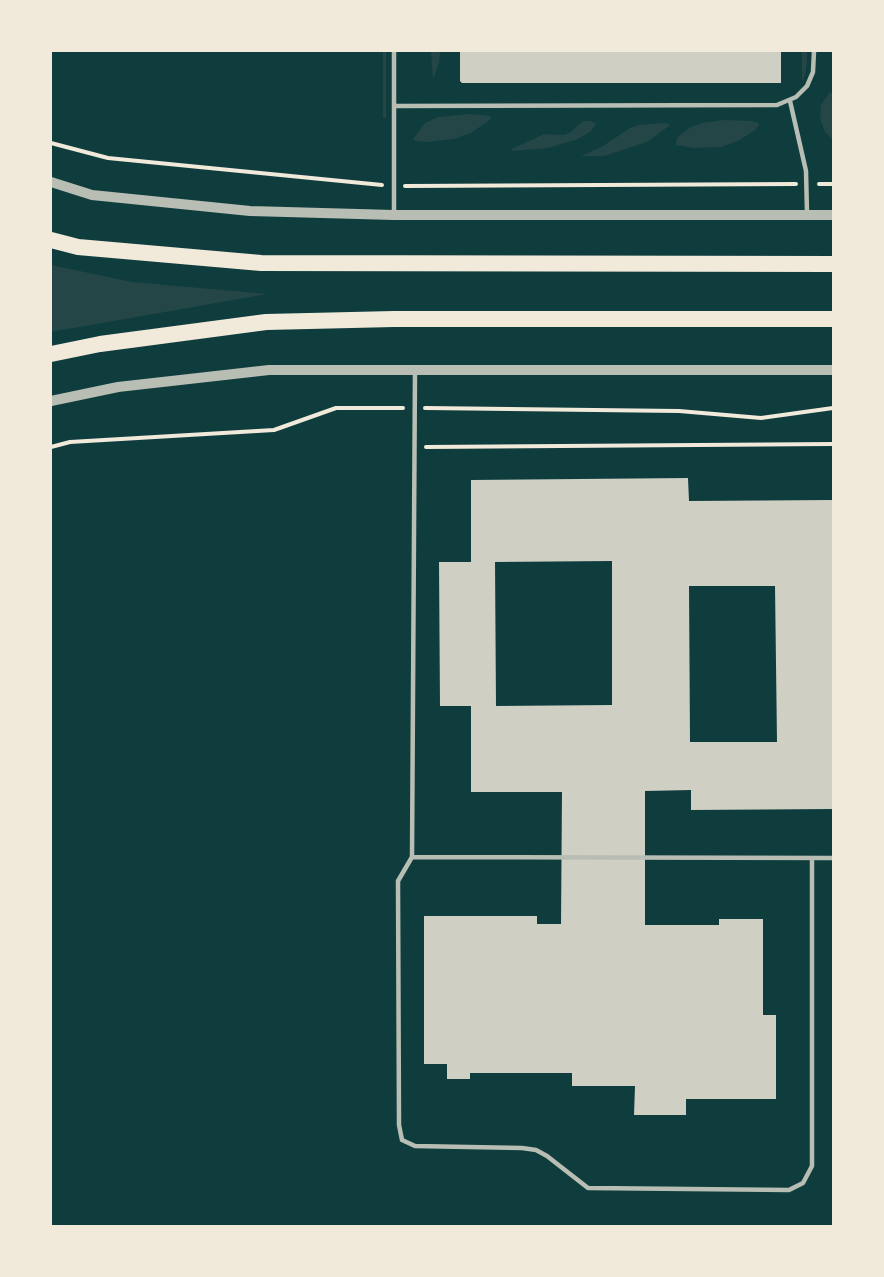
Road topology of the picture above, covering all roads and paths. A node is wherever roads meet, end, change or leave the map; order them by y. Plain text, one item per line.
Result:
1 (394, 51) edge
2 (814, 51) edge
3 (790, 101) junction
4 (394, 106) junction
5 (51, 143) edge
6 (51, 182) edge
7 (807, 184) junction
8 (833, 184) edge
9 (394, 186) junction
10 (394, 215) junction
11 (807, 215) junction
12 (833, 215) edge
13 (51, 240) edge
14 (833, 264) edge
15 (833, 319) edge
16 (51, 354) edge
17 (415, 370) junction
18 (833, 370) edge
19 (51, 401) edge
20 (415, 408) junction
21 (833, 408) edge
22 (833, 444) edge
23 (51, 447) edge
24 (414, 447) junction
25 (412, 857) junction
26 (812, 858) junction
27 (833, 858) edge

1 - 4 lane
2 - 3 lane
3 - 4 lane
3 - 7 lane
4 - 9 lane
5 - 9 path
6 - 10 street
7 - 8 path
7 - 9 path
7 - 11 lane
9 - 10 lane
10 - 11 street
11 - 12 street
13 - 14 highway
15 - 16 highway
17 - 18 street
17 - 19 street
17 - 20 lane
20 - 21 path
20 - 23 path
20 - 24 lane
22 - 24 path
24 - 25 lane
25 - 26 lane
25 - 26 lane
26 - 27 lane

